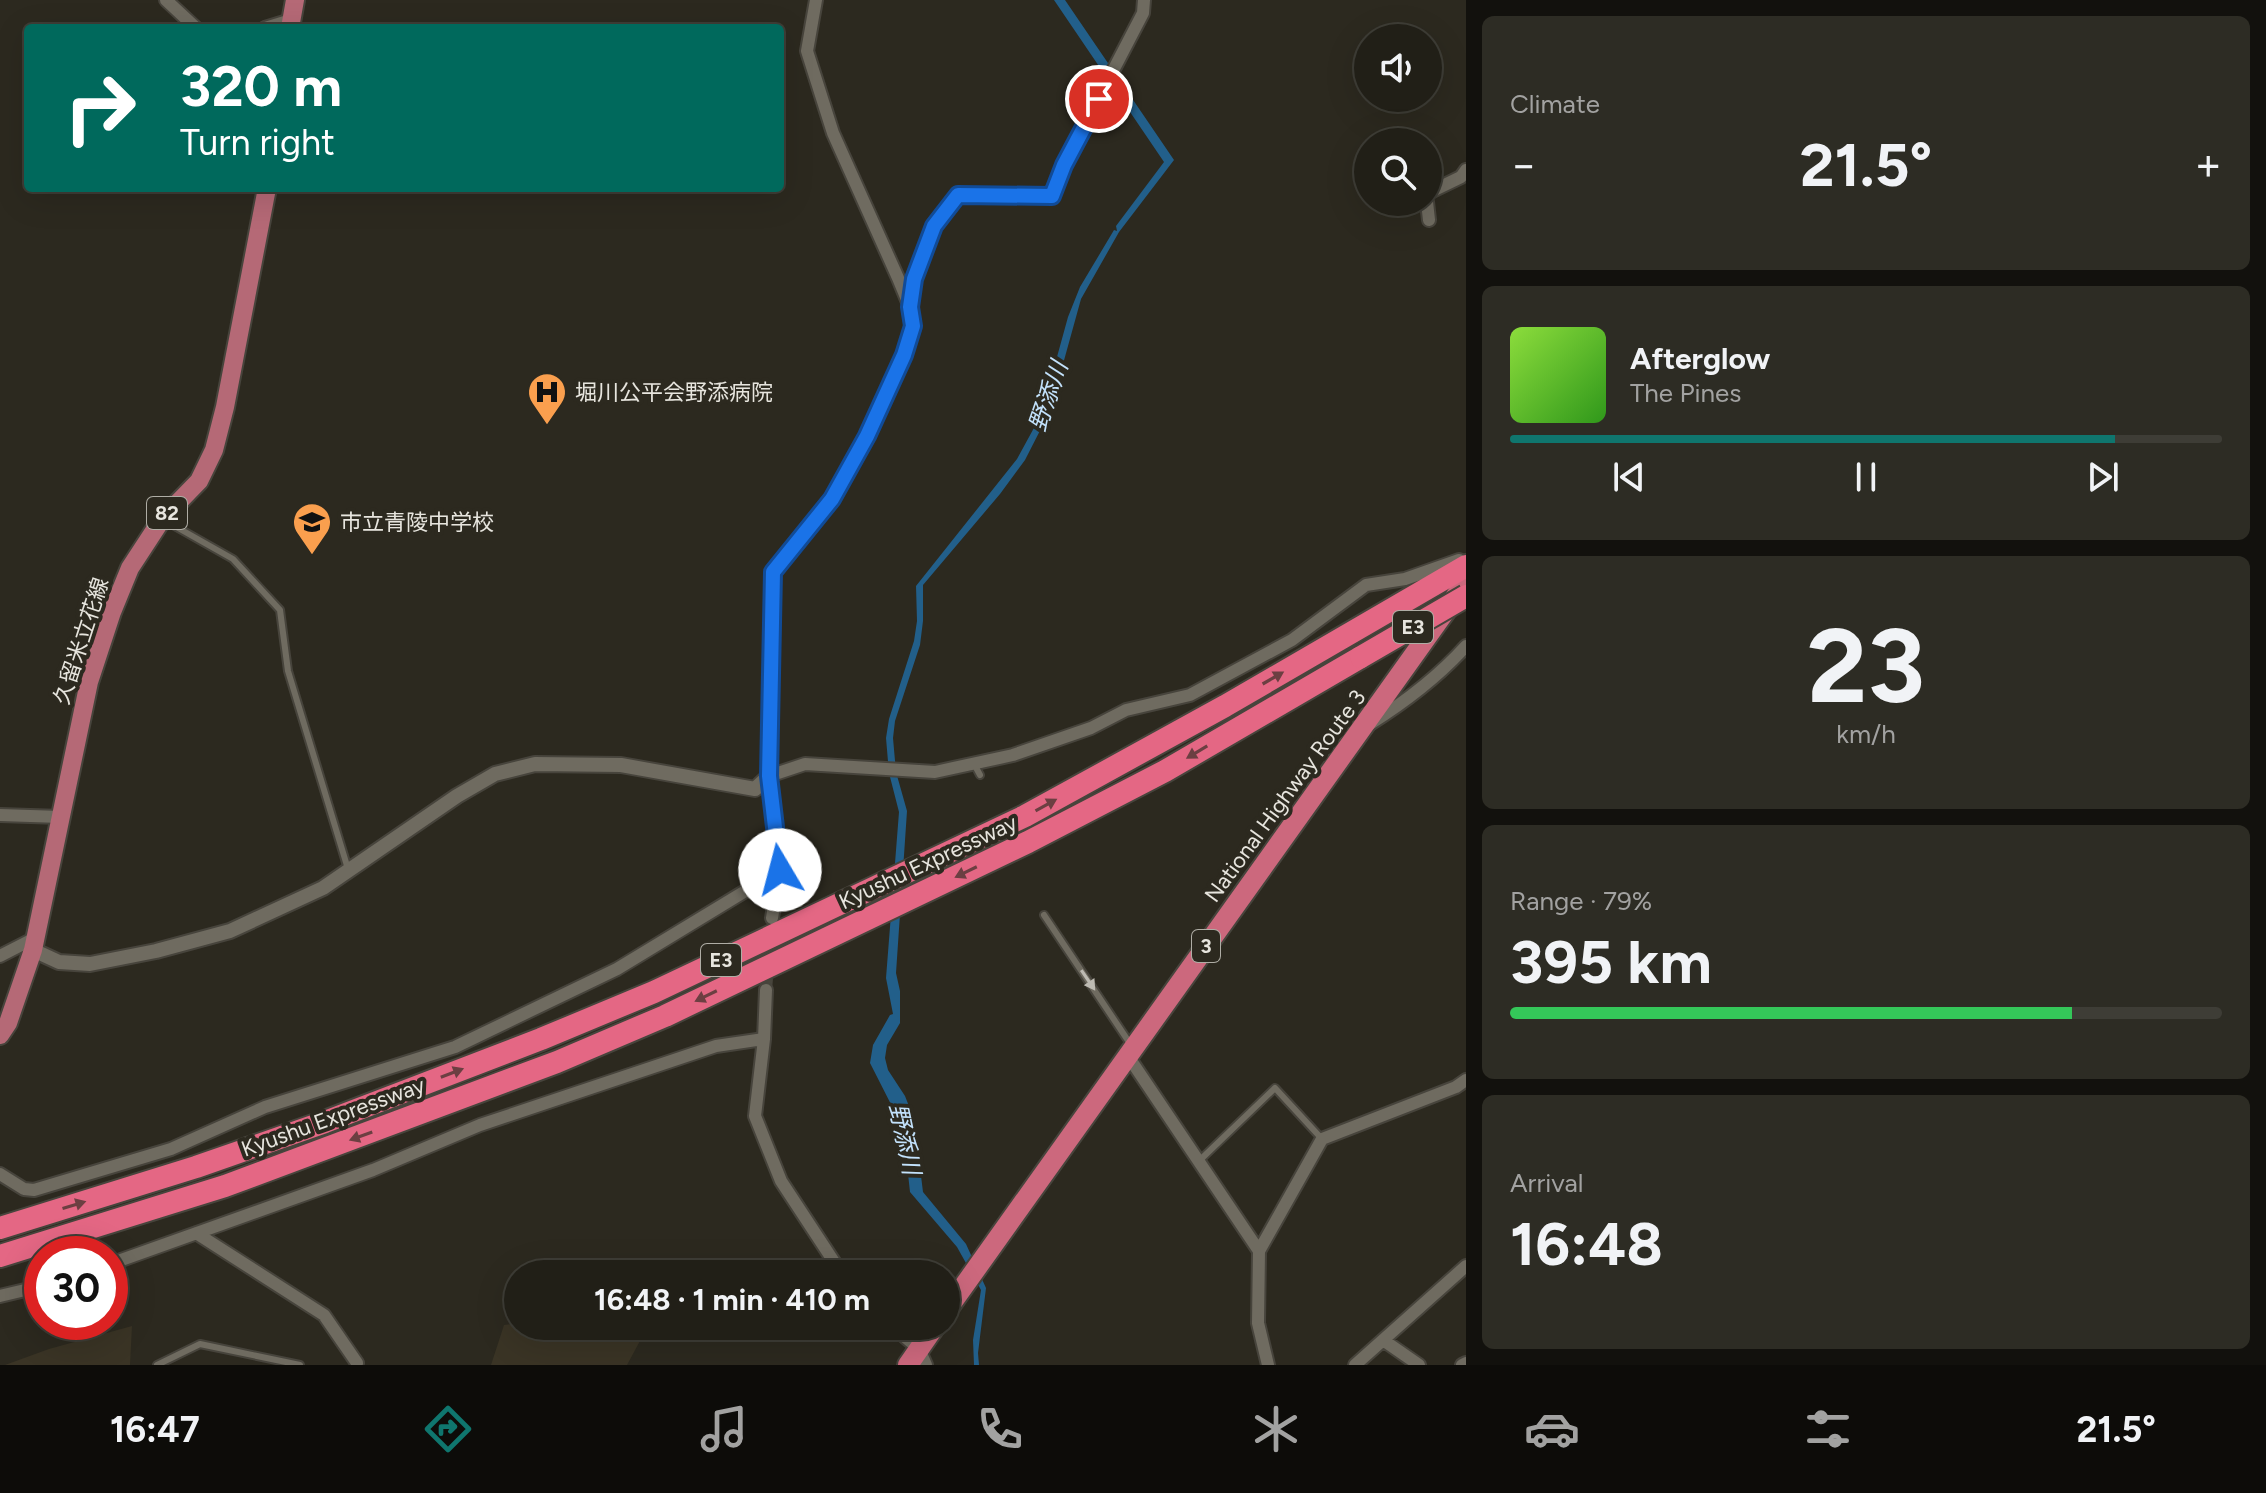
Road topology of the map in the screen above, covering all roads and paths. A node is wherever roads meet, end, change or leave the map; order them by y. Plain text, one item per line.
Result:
1 (166, 0) edge
2 (295, 0) edge
3 (816, 0) edge
4 (1144, 0) edge
5 (192, 24) edge
6 (290, 24) edge
7 (1466, 170) edge
8 (1442, 186) edge
9 (266, 192) edge
10 (1429, 216) edge
11 (1429, 220) dead end
12 (910, 307) junction
13 (162, 519) junction
14 (1466, 557) edge
15 (1466, 566) edge
16 (1466, 582) edge
17 (1466, 596) edge
18 (1466, 646) edge
19 (1364, 727) junction
20 (973, 762) junction
21 (980, 775) dead end
22 (769, 776) junction
23 (0, 815) edge
24 (61, 817) junction
25 (780, 870) junction
26 (349, 872) junction
27 (1044, 915) dead end
28 (772, 918) tunnel mouth
29 (34, 944) junction
30 (0, 956) edge
31 (766, 990) tunnel mouth
32 (0, 1035) edge
33 (764, 1039) junction
34 (1131, 1052) junction
35 (1466, 1080) edge
36 (1322, 1139) junction
37 (1199, 1161) junction
38 (0, 1174) edge
39 (0, 1228) edge
40 (196, 1233) junction
41 (1259, 1251) junction
42 (0, 1256) edge
43 (128, 1258) edge
44 (833, 1260) edge
45 (1466, 1266) edge
46 (24, 1290) edge
47 (960, 1291) edge
48 (0, 1296) edge
49 (903, 1340) edge
50 (928, 1340) edge
51 (1383, 1340) junction
52 (918, 1360) edge
53 (357, 1363) dead end
54 (157, 1365) edge
55 (300, 1365) edge
56 (1268, 1365) edge
57 (1355, 1365) edge
58 (1419, 1365) edge

1 - 5 street
2 - 6 main road
3 - 12 street
4 - 12 street
7 - 8 street
9 - 13 main road, 久留米立花線 / 82
10 - 11 street
12 - 22 street
13 - 24 main road, 久留米立花線 / 82
13 - 26 lane
14 - 20 street
39 -> 15 highway, Kyushu Expressway / E3
16 - 19 highway, National Highway Route 3 / 3
17 -> 42 highway, Kyushu Expressway / E3, bridge
18 - 19 street
19 - 34 highway, National Highway Route 3 / 3
20 - 21 lane
20 - 22 street
22 - 25 street
22 - 26 street
23 - 24 street
24 - 29 main road, 久留米立花線 / 82
25 - 28 street
25 - 38 street
26 - 29 street
27 -> 34 lane
29 - 30 street
29 - 32 main road, 久留米立花線 / 82
31 - 33 street
33 - 40 street
33 - 44 street
34 - 37 street
34 - 47 highway, National Highway Route 3 / 3
35 - 36 street
36 - 37 lane
36 - 41 street
37 - 41 street
40 - 43 street
40 - 53 street
41 - 56 street
45 - 51 street
46 - 48 street
49 - 52 street
50 - 52 highway
51 - 57 street
51 - 58 street
54 - 55 lane

